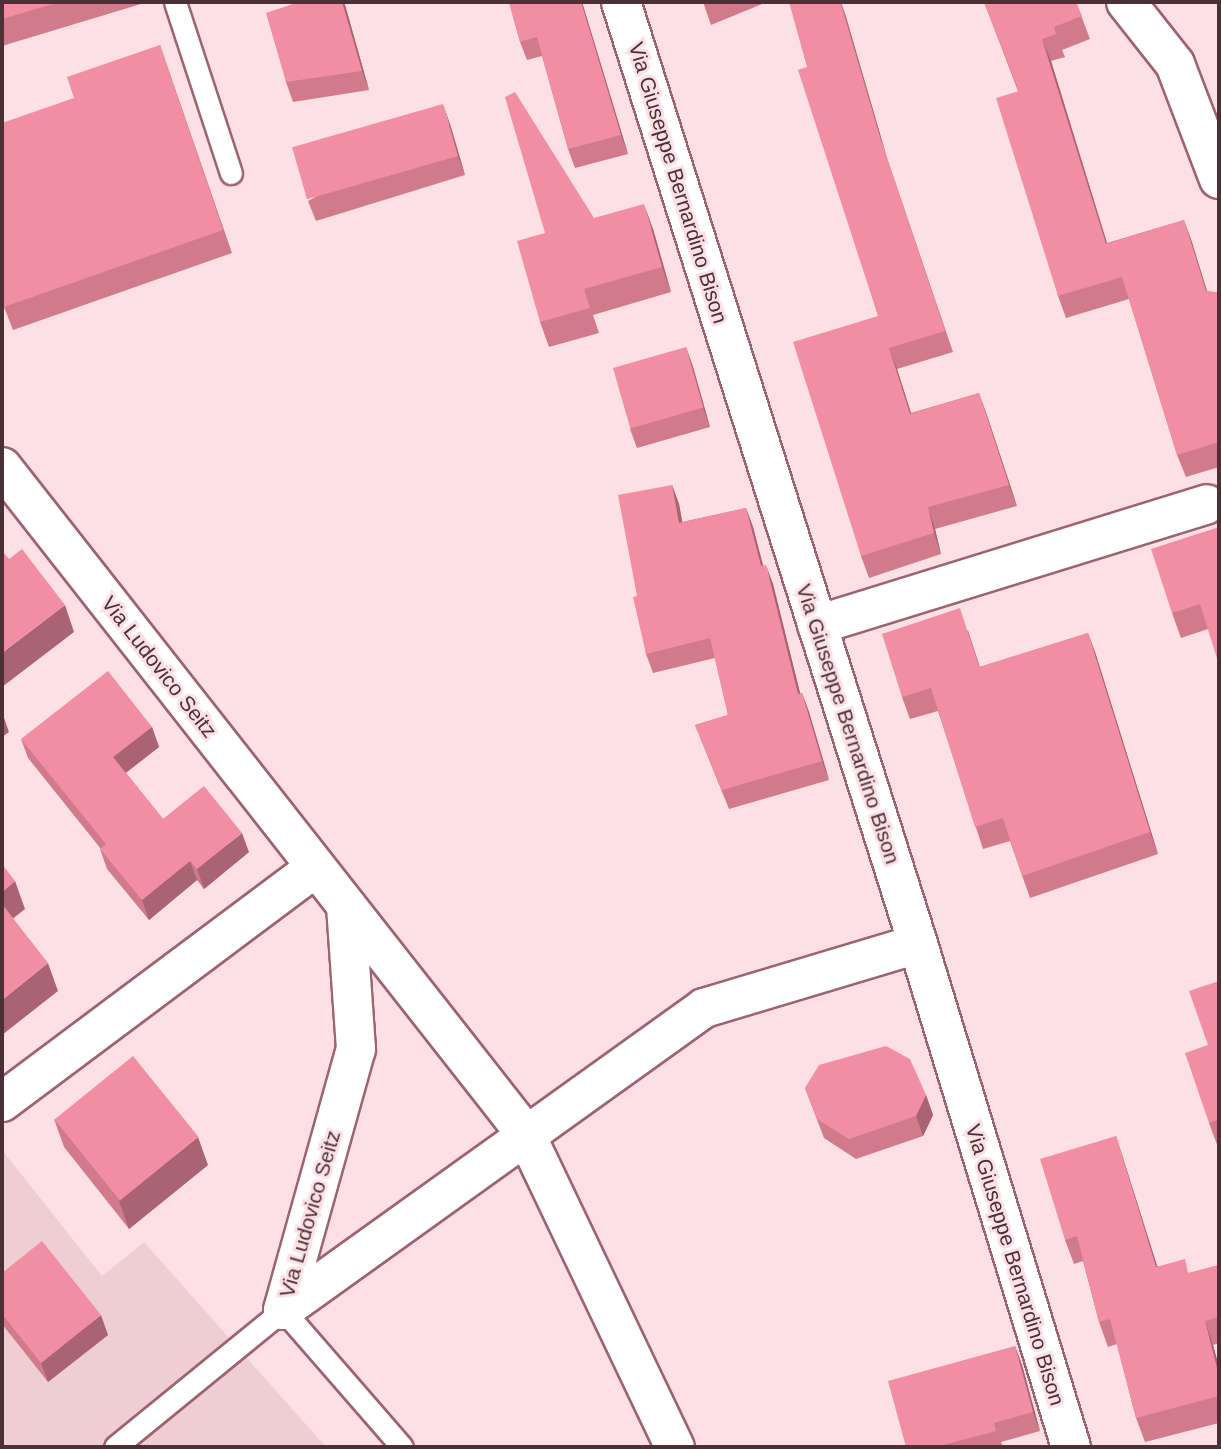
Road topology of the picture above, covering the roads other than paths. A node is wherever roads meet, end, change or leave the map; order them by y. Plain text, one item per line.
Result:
1 (175, 2) edge
2 (621, 2) edge
3 (1126, 2) edge
4 (231, 173) dead end
5 (1219, 179) edge
6 (2, 467) edge
7 (1207, 504) dead end
8 (817, 625) junction
9 (316, 867) junction
10 (346, 906) junction
11 (918, 944) junction
12 (2, 1102) edge
13 (525, 1133) junction
14 (283, 1310) junction
15 (115, 1447) edge
16 (402, 1447) edge
17 (675, 1447) edge
18 (1070, 1447) edge

1 - 4 lane
2 - 8 street, Via Giuseppe Bernardino Bison
3 - 5 street
6 - 9 street, Via Ludovico Seitz
7 - 8 street
8 - 11 street, Via Giuseppe Bernardino Bison
9 - 10 street, Via Ludovico Seitz
9 - 12 street
10 - 13 street, Via Ludovico Seitz
10 - 14 street, Via Ludovico Seitz
11 - 13 street, Via Ludovico Seitz
11 - 18 street, Via Giuseppe Bernardino Bison
13 - 14 street, Via Ludovico Seitz
13 - 17 street, Via Ludovico Seitz
14 - 15 lane
14 - 16 lane

